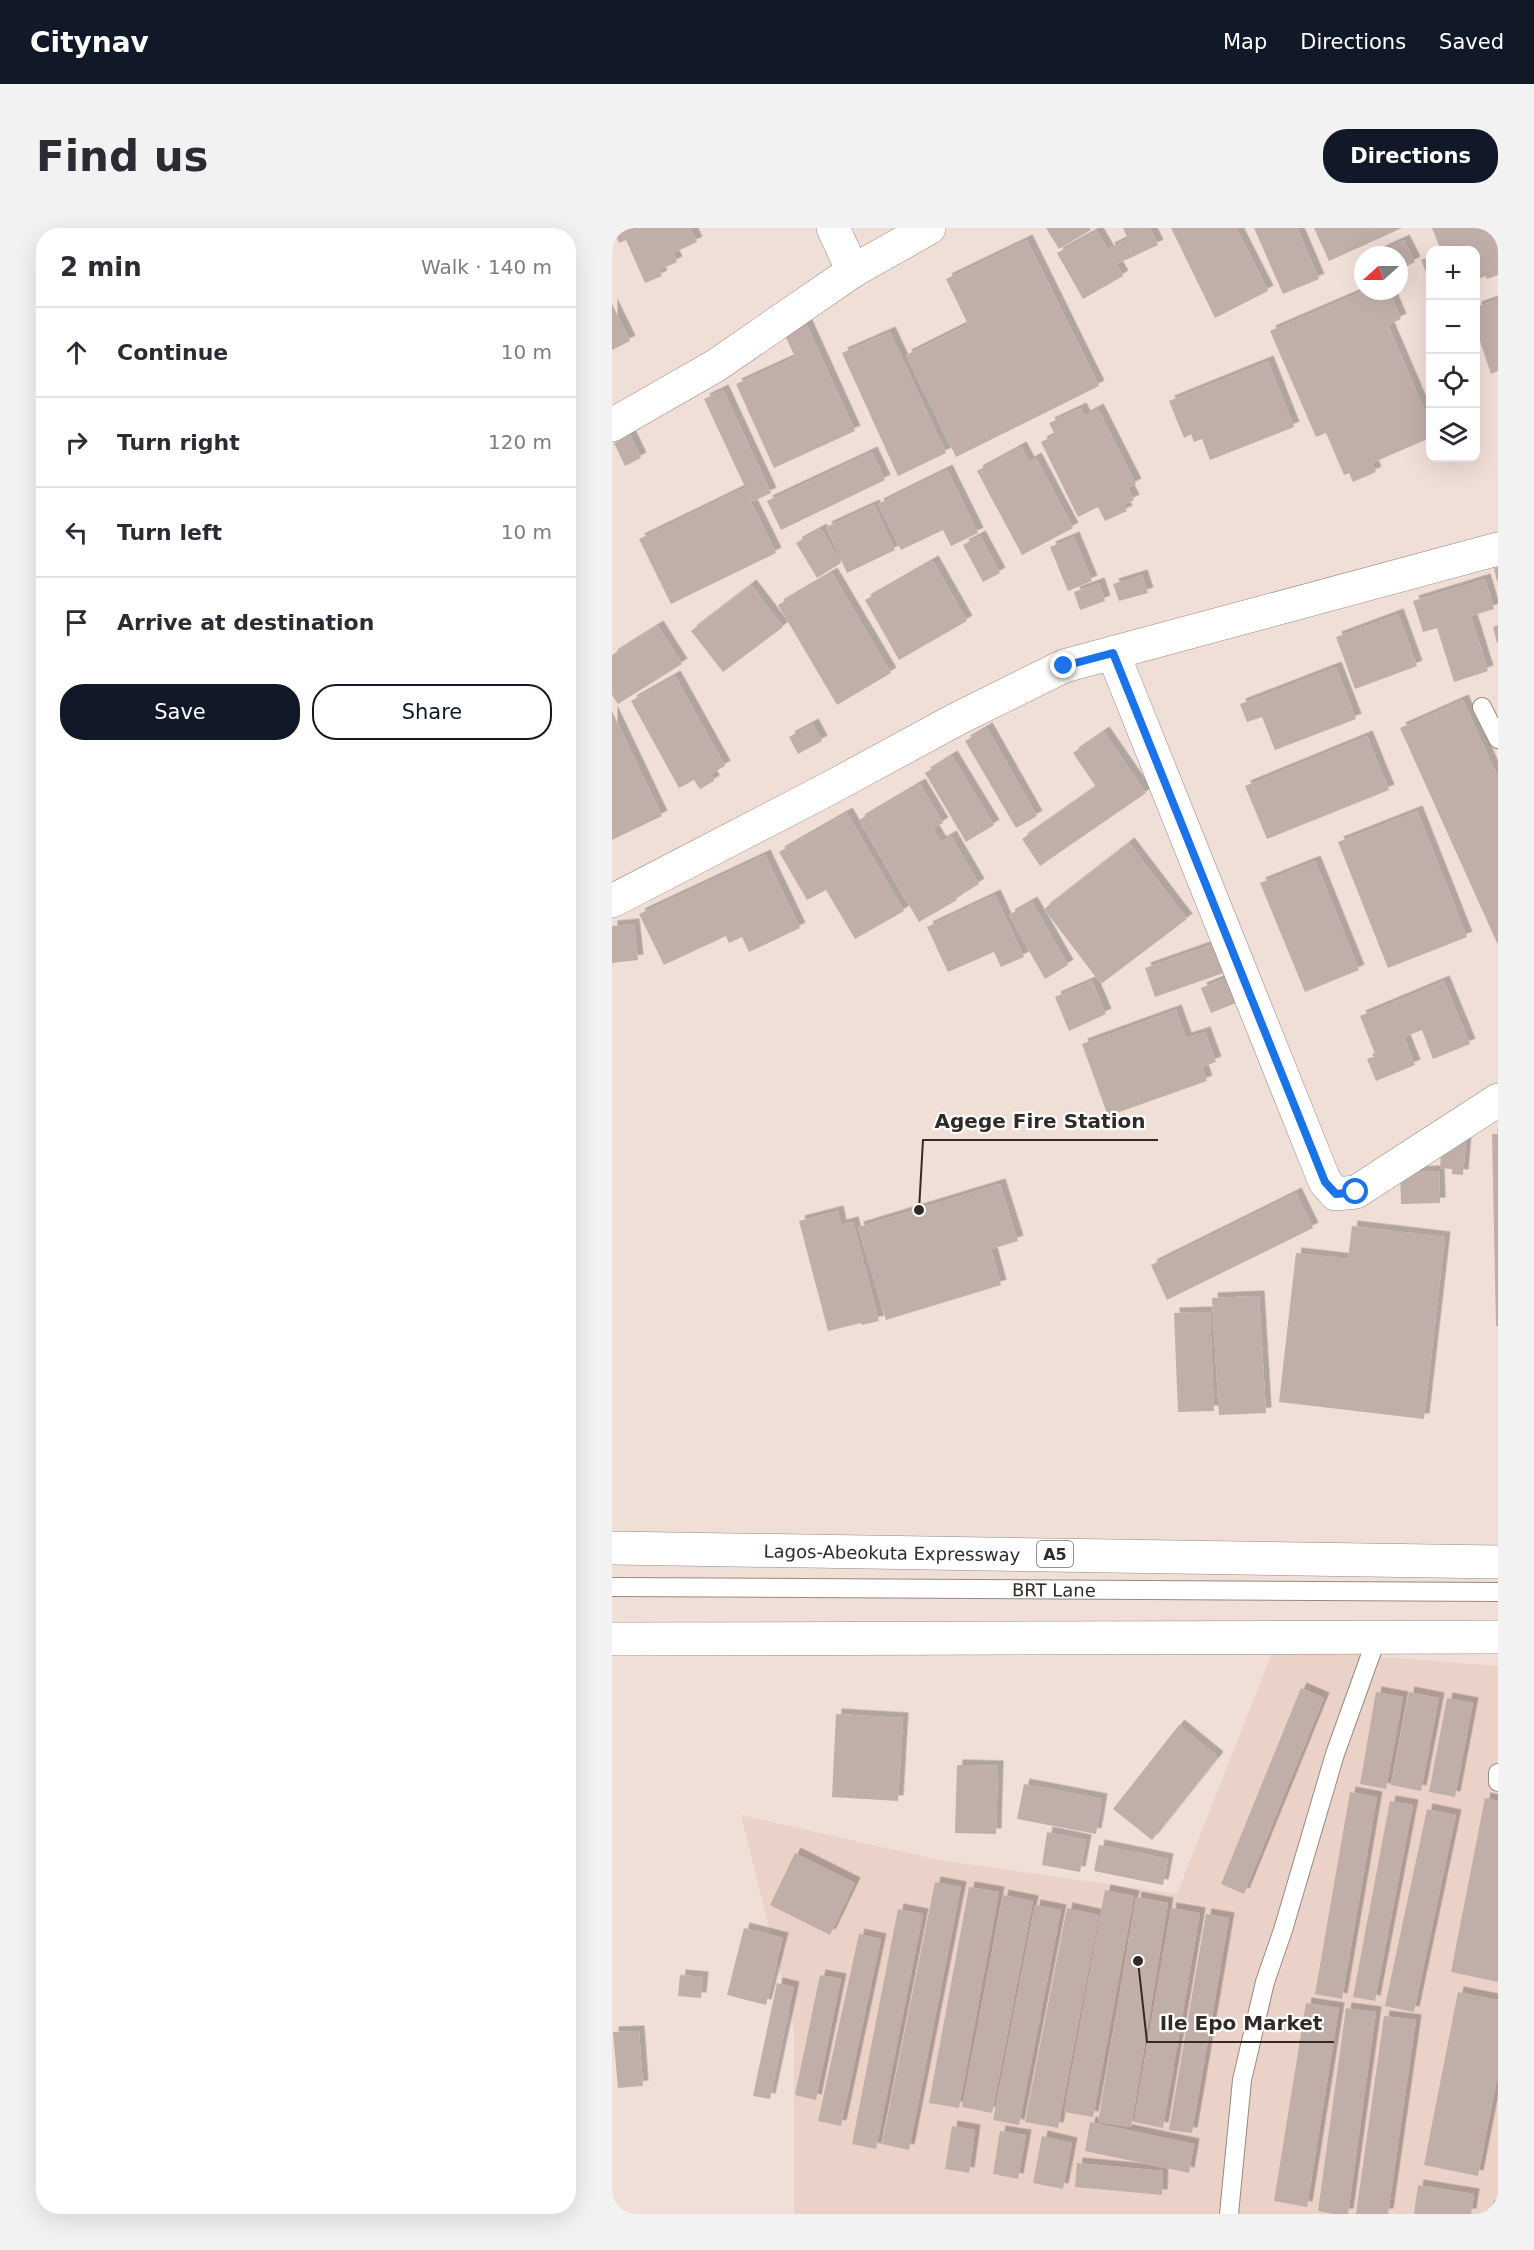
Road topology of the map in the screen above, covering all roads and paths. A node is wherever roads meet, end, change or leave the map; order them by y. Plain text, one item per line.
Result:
1 (833, 228) edge
2 (929, 228) edge
3 (854, 271) junction
4 (612, 424) edge
5 (1498, 549) edge
6 (1113, 653) junction
7 (1482, 707) dead end
8 (1498, 739) edge
9 (612, 901) edge
10 (1498, 1100) edge
11 (612, 1548) edge
12 (1498, 1562) edge
13 (612, 1587) edge
14 (1498, 1592) edge
15 (1377, 1637) junction
16 (1498, 1637) edge
17 (612, 1639) edge
18 (1498, 1773) edge
19 (1498, 1782) edge
20 (1229, 2214) edge

1 - 3 main road
2 - 3 main road
3 - 4 main road
5 - 6 main road
6 - 9 main road
6 - 10 main road
7 - 8 lane
11 - 12 main road, Lagos-Abeokuta Expressway / A5
13 - 14 lane, BRT Lane
15 - 16 main road
15 - 17 main road
15 - 20 lane
18 - 19 lane

